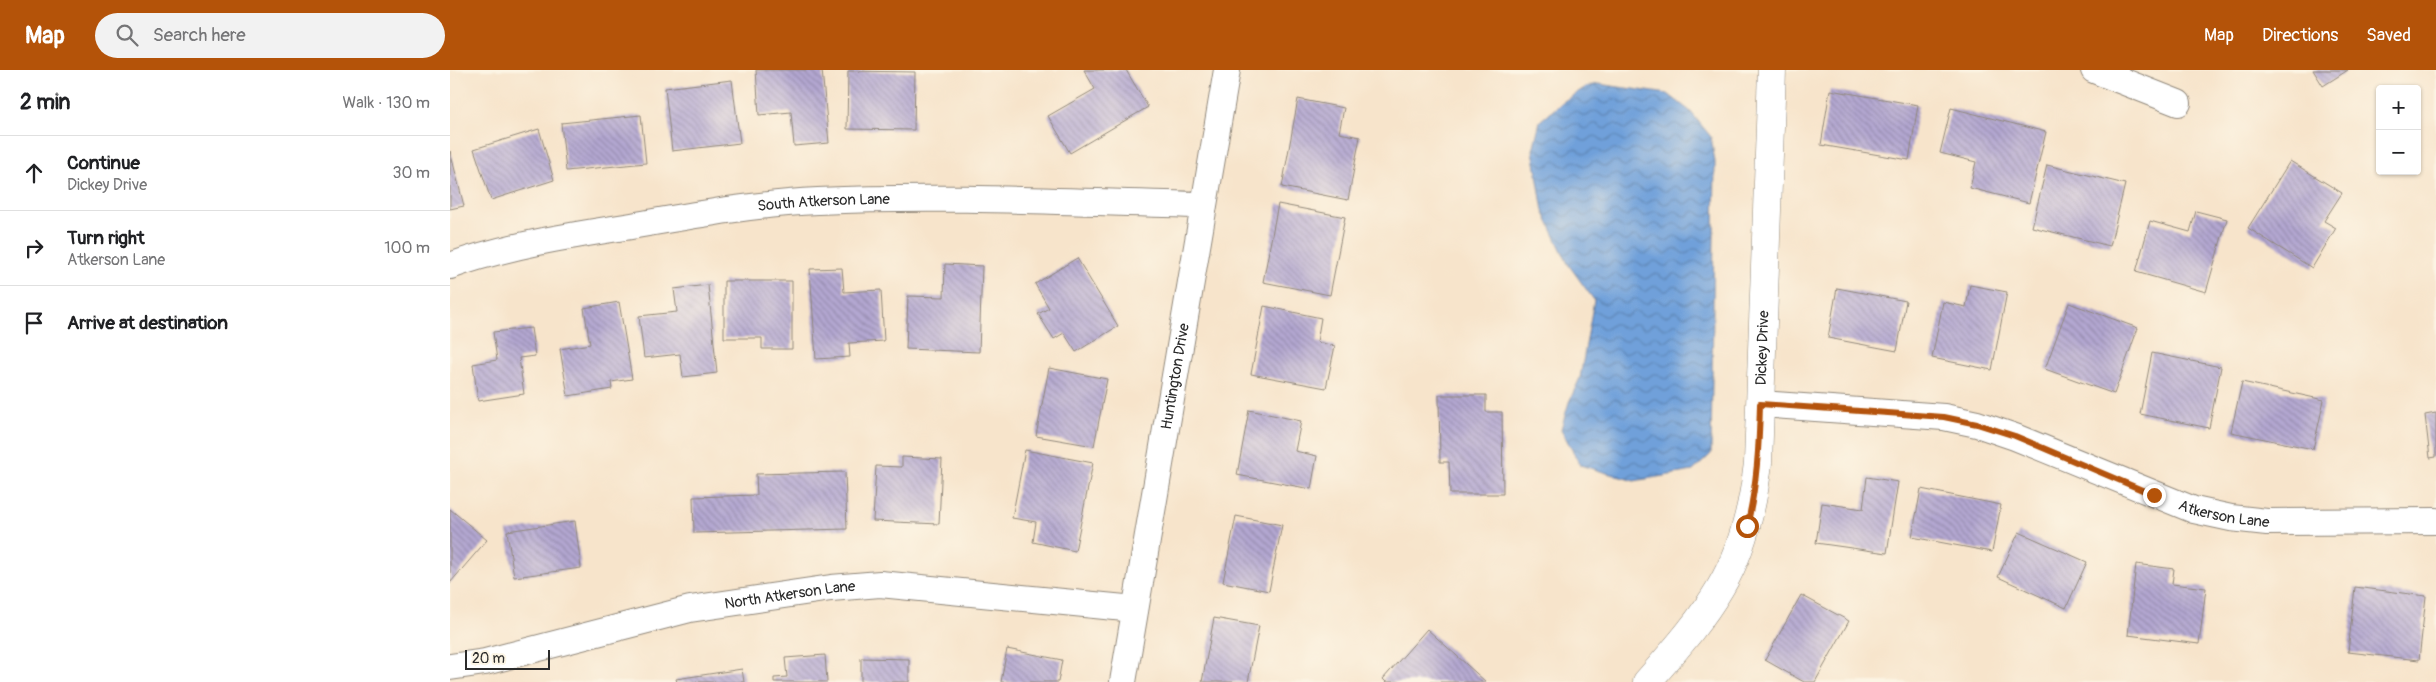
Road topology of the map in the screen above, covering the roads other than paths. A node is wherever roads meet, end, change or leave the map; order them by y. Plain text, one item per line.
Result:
1 (1227, 70) edge
2 (1772, 70) edge
3 (2094, 70) edge
4 (2178, 103) dead end
5 (1203, 205) junction
6 (450, 266) edge
7 (1760, 404) junction
8 (2436, 521) edge
9 (1134, 609) junction
10 (450, 667) edge
11 (1123, 682) edge
12 (1646, 682) edge

1 - 5 street, Huntington Drive
2 - 7 street, Dickey Drive
3 - 4 street
5 - 6 street, South Atkerson Lane
5 - 9 street, Huntington Drive
7 - 8 street, Atkerson Lane
7 - 12 street, Dickey Drive
9 - 10 street, North Atkerson Lane
9 - 11 street, Huntington Drive

